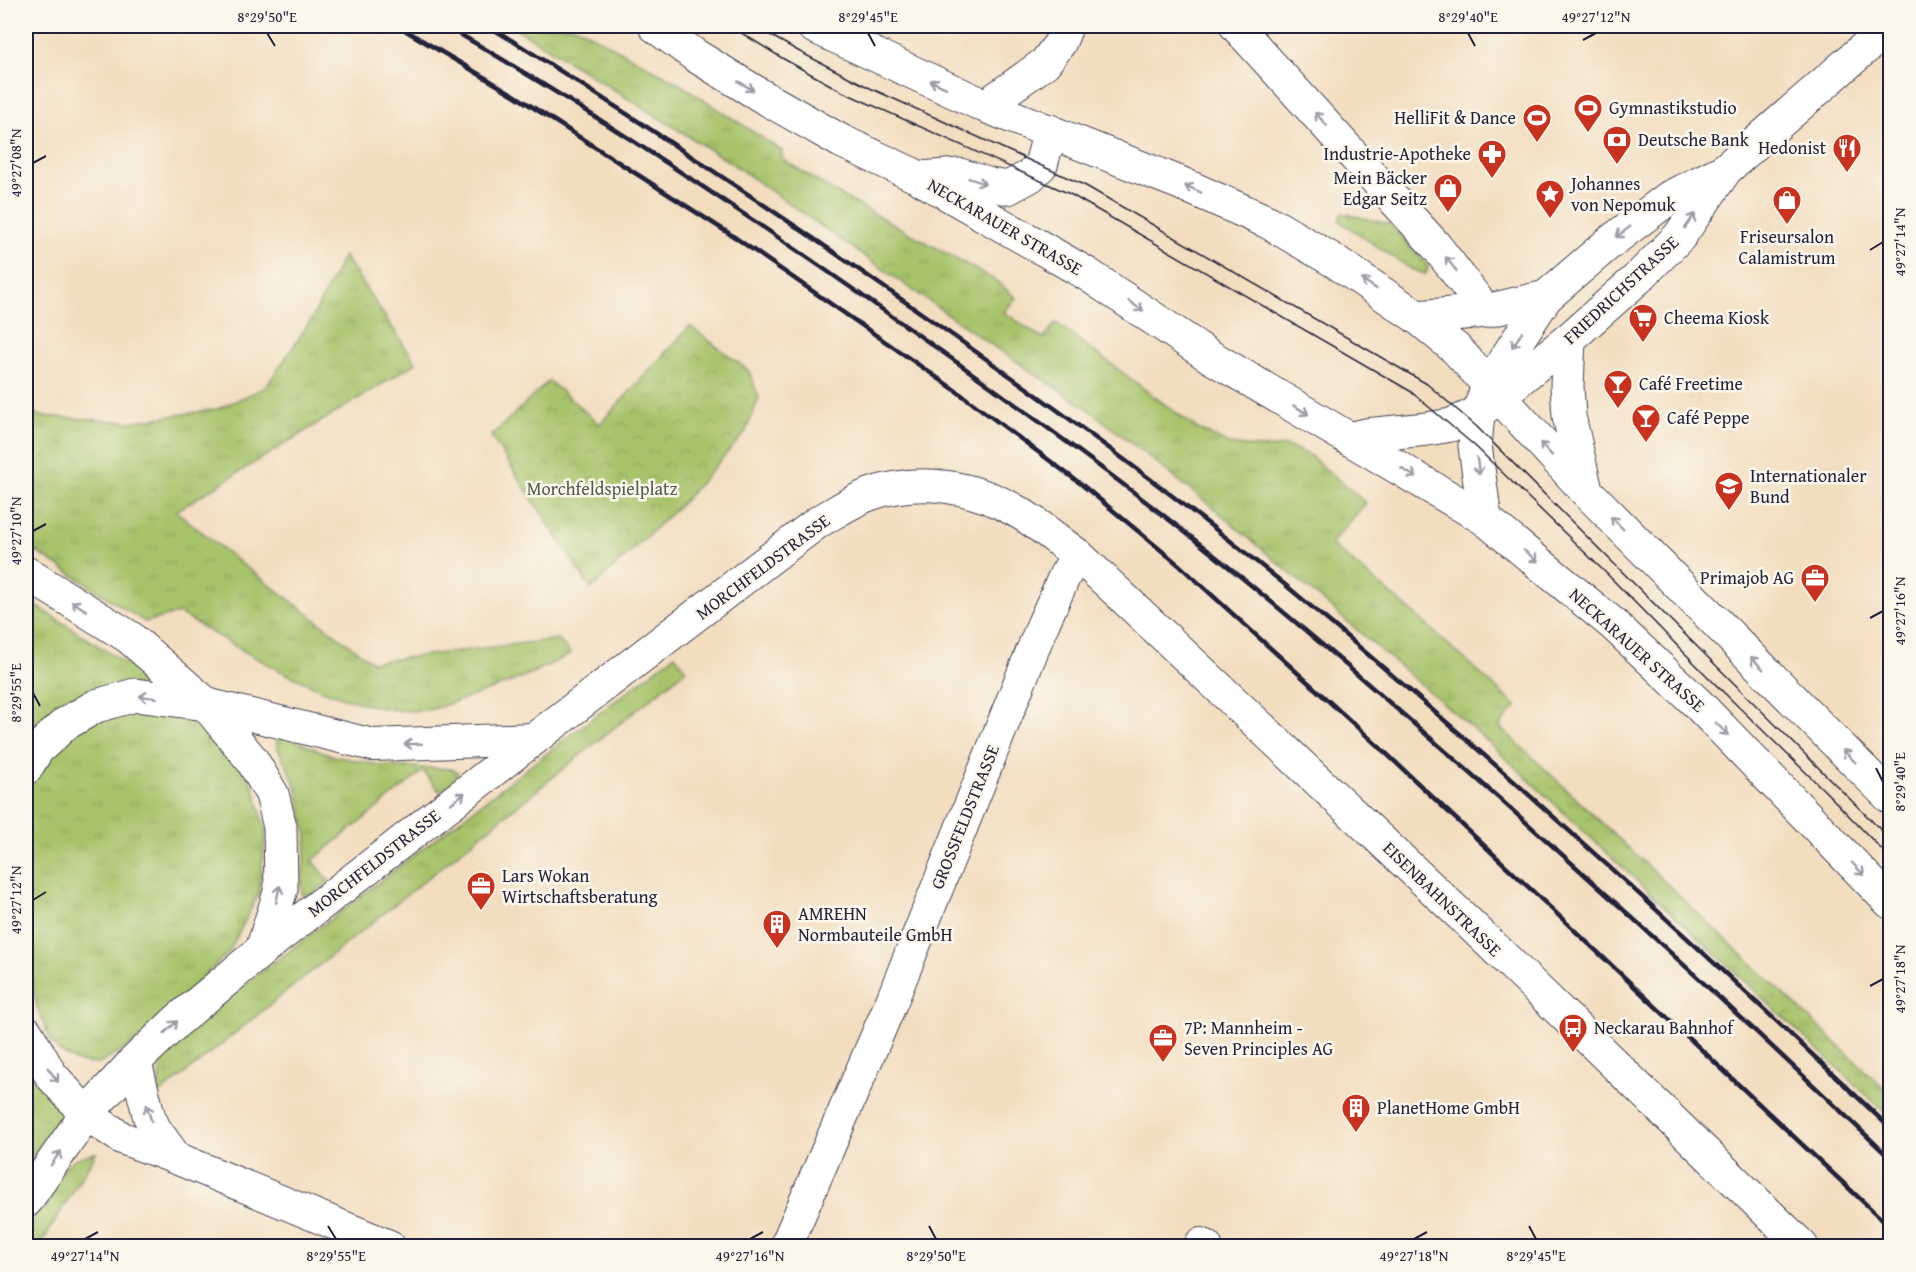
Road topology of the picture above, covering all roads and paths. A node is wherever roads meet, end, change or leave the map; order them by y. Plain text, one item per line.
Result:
1 (655, 26) edge
2 (813, 26) edge
3 (1066, 26) edge
4 (1236, 26) edge
5 (1890, 27) edge
6 (985, 106) junction
7 (1050, 131) junction
8 (1726, 169) junction
9 (920, 178) junction
10 (1546, 297) junction
11 (1486, 310) junction
12 (1417, 317) junction
13 (1569, 339) junction
14 (1489, 398) junction
15 (1350, 439) junction
16 (1586, 491) junction
17 (1485, 519) junction
18 (1078, 555) junction
19 (26, 573) edge
20 (206, 704) junction
21 (534, 739) junction
22 (469, 742) junction
23 (26, 768) edge
24 (486, 777) junction
25 (1890, 797) edge
26 (1890, 902) edge
27 (262, 950) junction
28 (26, 1032) edge
29 (135, 1061) junction
30 (86, 1114) junction
31 (176, 1158) junction
32 (26, 1201) edge
33 (389, 1246) edge
34 (786, 1246) edge
35 (1200, 1246) edge
36 (1206, 1246) edge
37 (1802, 1246) edge

1 -> 9 main road, NECKARAUER STRASSE
6 -> 2 main road
3 - 6 street
11 -> 4 street
5 - 8 main road, FRIEDRICHSTRASSE
6 - 7 main road
9 -> 7 main road
12 -> 7 main road
8 -> 10 main road, FRIEDRICHSTRASSE
13 -> 8 main road, FRIEDRICHSTRASSE
9 -> 15 main road, NECKARAUER STRASSE
10 - 11 main road
10 -> 14 main road, FRIEDRICHSTRASSE
11 - 12 main road
12 - 14 main road
13 - 14 main road, FRIEDRICHSTRASSE
13 - 16 main road
14 - 15 main road
16 -> 14 main road
14 -> 17 main road, FRIEDRICHSTRASSE
15 -> 17 main road, NECKARAUER STRASSE
25 -> 16 main road
17 -> 26 main road, NECKARAUER STRASSE
18 - 21 street, MORCHFELDSTRASSE
18 - 34 street, GROSSFELDSTRASSE
18 - 37 street, EISENBAHNSTRASSE
20 -> 19 main road, MORCHFELDSTRASSE
22 -> 20 street
20 -> 23 main road
27 -> 20 main road, MORCHFELDSTRASSE
21 - 22 street
21 - 24 street, MORCHFELDSTRASSE
22 - 24 street
27 -> 24 street, MORCHFELDSTRASSE
29 -> 27 main road, MORCHFELDSTRASSE
28 -> 30 main road
29 - 30 main road, MORCHFELDSTRASSE
31 -> 29 street
30 - 31 street
32 -> 30 main road, MORCHFELDSTRASSE
31 - 33 street
35 - 36 street

